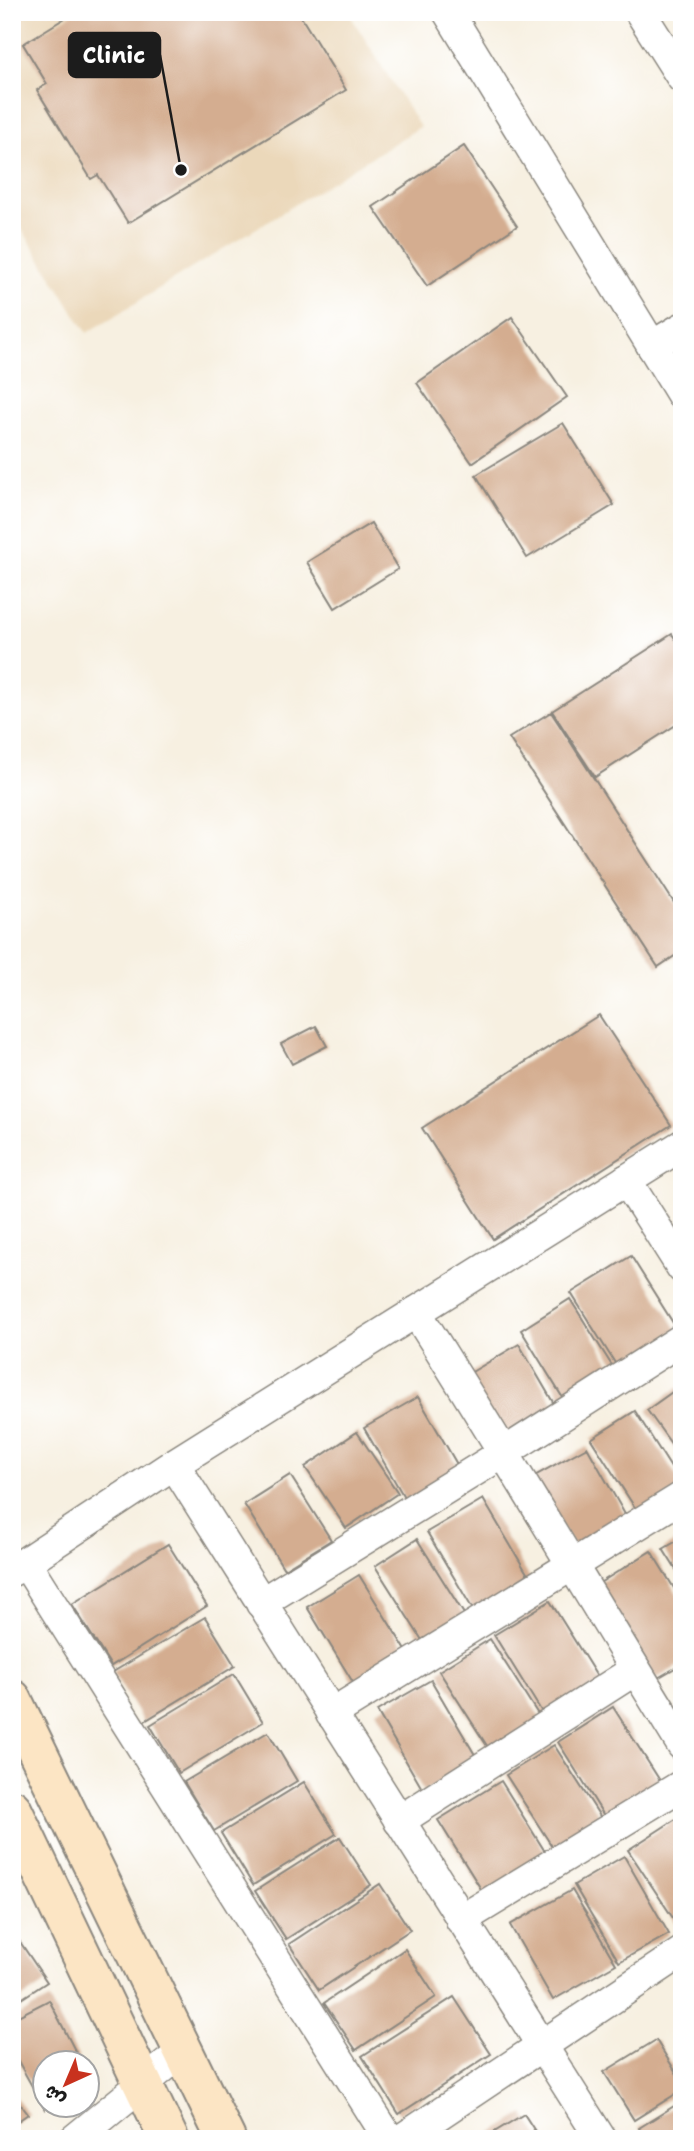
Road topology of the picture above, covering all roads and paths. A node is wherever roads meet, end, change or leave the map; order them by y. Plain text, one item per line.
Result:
1 (448, 12) edge
2 (640, 12) edge
3 (682, 78) edge
4 (682, 328) edge
5 (652, 346) junction
6 (682, 395) edge
7 (682, 1145) edge
8 (626, 1180) junction
9 (682, 1268) edge
10 (416, 1312) junction
11 (682, 1339) edge
12 (505, 1452) junction
13 (174, 1464) junction
14 (682, 1497) edge
15 (572, 1566) junction
16 (19, 1567) edge
17 (261, 1602) junction
18 (635, 1670) junction
19 (12, 1699) edge
20 (331, 1714) junction
21 (682, 1745) edge
22 (682, 1785) edge
23 (12, 1809) edge
24 (399, 1821) junction
25 (461, 1920) junction
26 (682, 1952) edge
27 (542, 2046) junction
28 (183, 2051) junction
29 (141, 2083) junction
30 (75, 2139) edge
31 (169, 2139) edge
32 (226, 2139) edge
33 (389, 2139) edge
34 (402, 2139) edge
35 (601, 2139) edge

1 - 5 street
2 - 3 street
4 - 5 street
5 - 6 street
7 - 8 street
8 - 9 street
8 - 10 street
10 - 12 street
10 - 13 street
11 - 12 street
12 - 15 street
12 - 17 street
13 - 16 street
13 - 17 street
14 - 15 street
15 - 18 street
15 - 20 street
16 - 33 street
17 - 20 street
18 - 21 street
18 - 24 street
19 - 28 main road
20 - 24 street
22 - 25 street
23 - 29 main road
24 - 25 street
25 - 27 street
26 - 27 street
27 - 34 street
27 - 35 street
28 - 29 street
28 - 32 main road
29 - 30 street
29 - 31 main road

